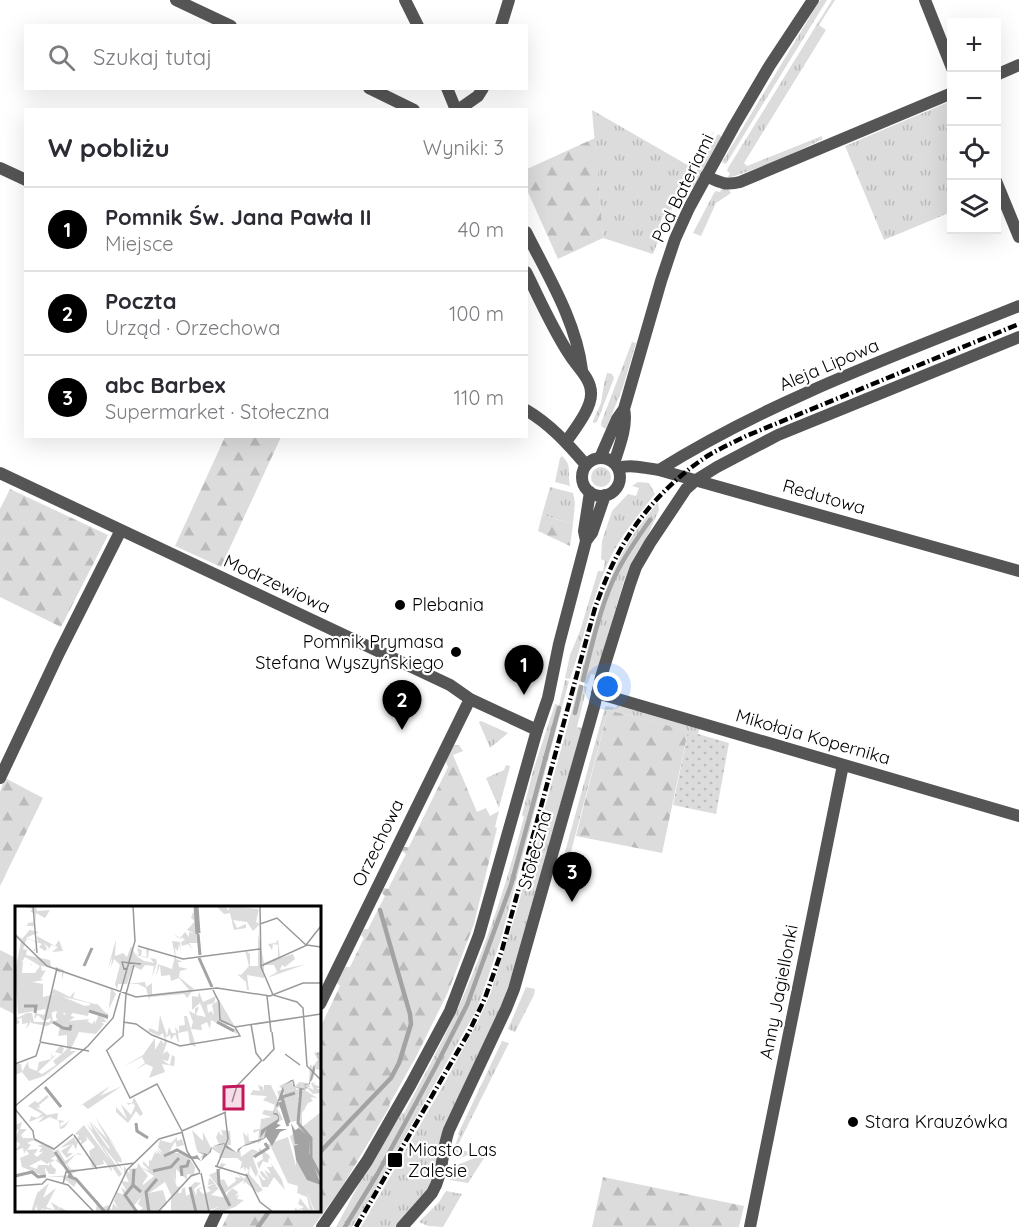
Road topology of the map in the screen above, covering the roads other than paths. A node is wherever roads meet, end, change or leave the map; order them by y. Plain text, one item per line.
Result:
1 (176, 0) edge
2 (405, 0) edge
3 (509, 0) edge
4 (813, 0) edge
5 (925, 0) edge
6 (227, 24) edge
7 (417, 24) edge
8 (502, 24) edge
9 (947, 58) edge
10 (1019, 65) edge
11 (1001, 73) edge
12 (373, 90) edge
13 (448, 90) edge
14 (482, 90) edge
15 (947, 95) edge
16 (410, 108) edge
17 (456, 108) edge
18 (460, 108) edge
19 (0, 168) edge
20 (706, 176) junction
21 (24, 179) edge
22 (1001, 193) edge
23 (528, 236) edge
24 (1019, 237) edge
25 (528, 276) edge
26 (1019, 306) edge
27 (1019, 337) edge
28 (582, 371) junction
29 (624, 409) junction
30 (528, 411) edge
31 (566, 442) junction
32 (600, 458) junction
33 (586, 465) junction
34 (616, 466) junction
35 (659, 470) junction
36 (0, 474) edge
37 (696, 480) junction
38 (590, 492) junction
39 (605, 495) junction
40 (121, 530) junction
41 (586, 541) junction
42 (1019, 571) edge
43 (597, 693) junction
44 (470, 699) junction
45 (537, 730) junction
46 (843, 765) junction
47 (0, 778) edge
48 (1019, 816) edge
49 (321, 1002) edge
50 (217, 1212) edge
51 (210, 1227) edge
52 (322, 1227) edge
53 (402, 1227) edge
54 (750, 1227) edge

1 - 6 street
2 - 7 street
3 - 8 street
4 - 20 street, Pod Bateriami
5 - 9 street
10 - 11 street
12 - 16 street
13 - 17 street
14 - 18 street
15 - 20 street
19 - 21 street
20 - 29 street, Pod Bateriami
22 - 24 street
23 - 28 street
25 - 28 street
26 - 35 street, Aleja Lipowa
27 - 37 street
28 - 31 street
29 - 32 street, Pod Bateriami
29 - 34 street, Pod Bateriami
30 - 31 street
31 - 33 street
32 - 33 street
32 - 34 street
33 - 38 street
34 - 35 street, Redutowa
34 - 39 street
35 - 37 street, Redutowa
36 - 40 street, Modrzewiowa
37 - 42 street, Redutowa
37 - 43 street, Stołeczna
38 - 39 street
38 - 41 street
39 - 41 street
40 - 44 street, Modrzewiowa
40 - 47 street
41 - 45 street
43 - 46 street, Mikołaja Kopernika
43 - 53 street, Stołeczna
44 - 45 street, Modrzewiowa
44 - 49 street, Orzechowa
45 - 52 street
46 - 48 street, Mikołaja Kopernika
46 - 54 street, Anny Jagiellonki
50 - 51 street

